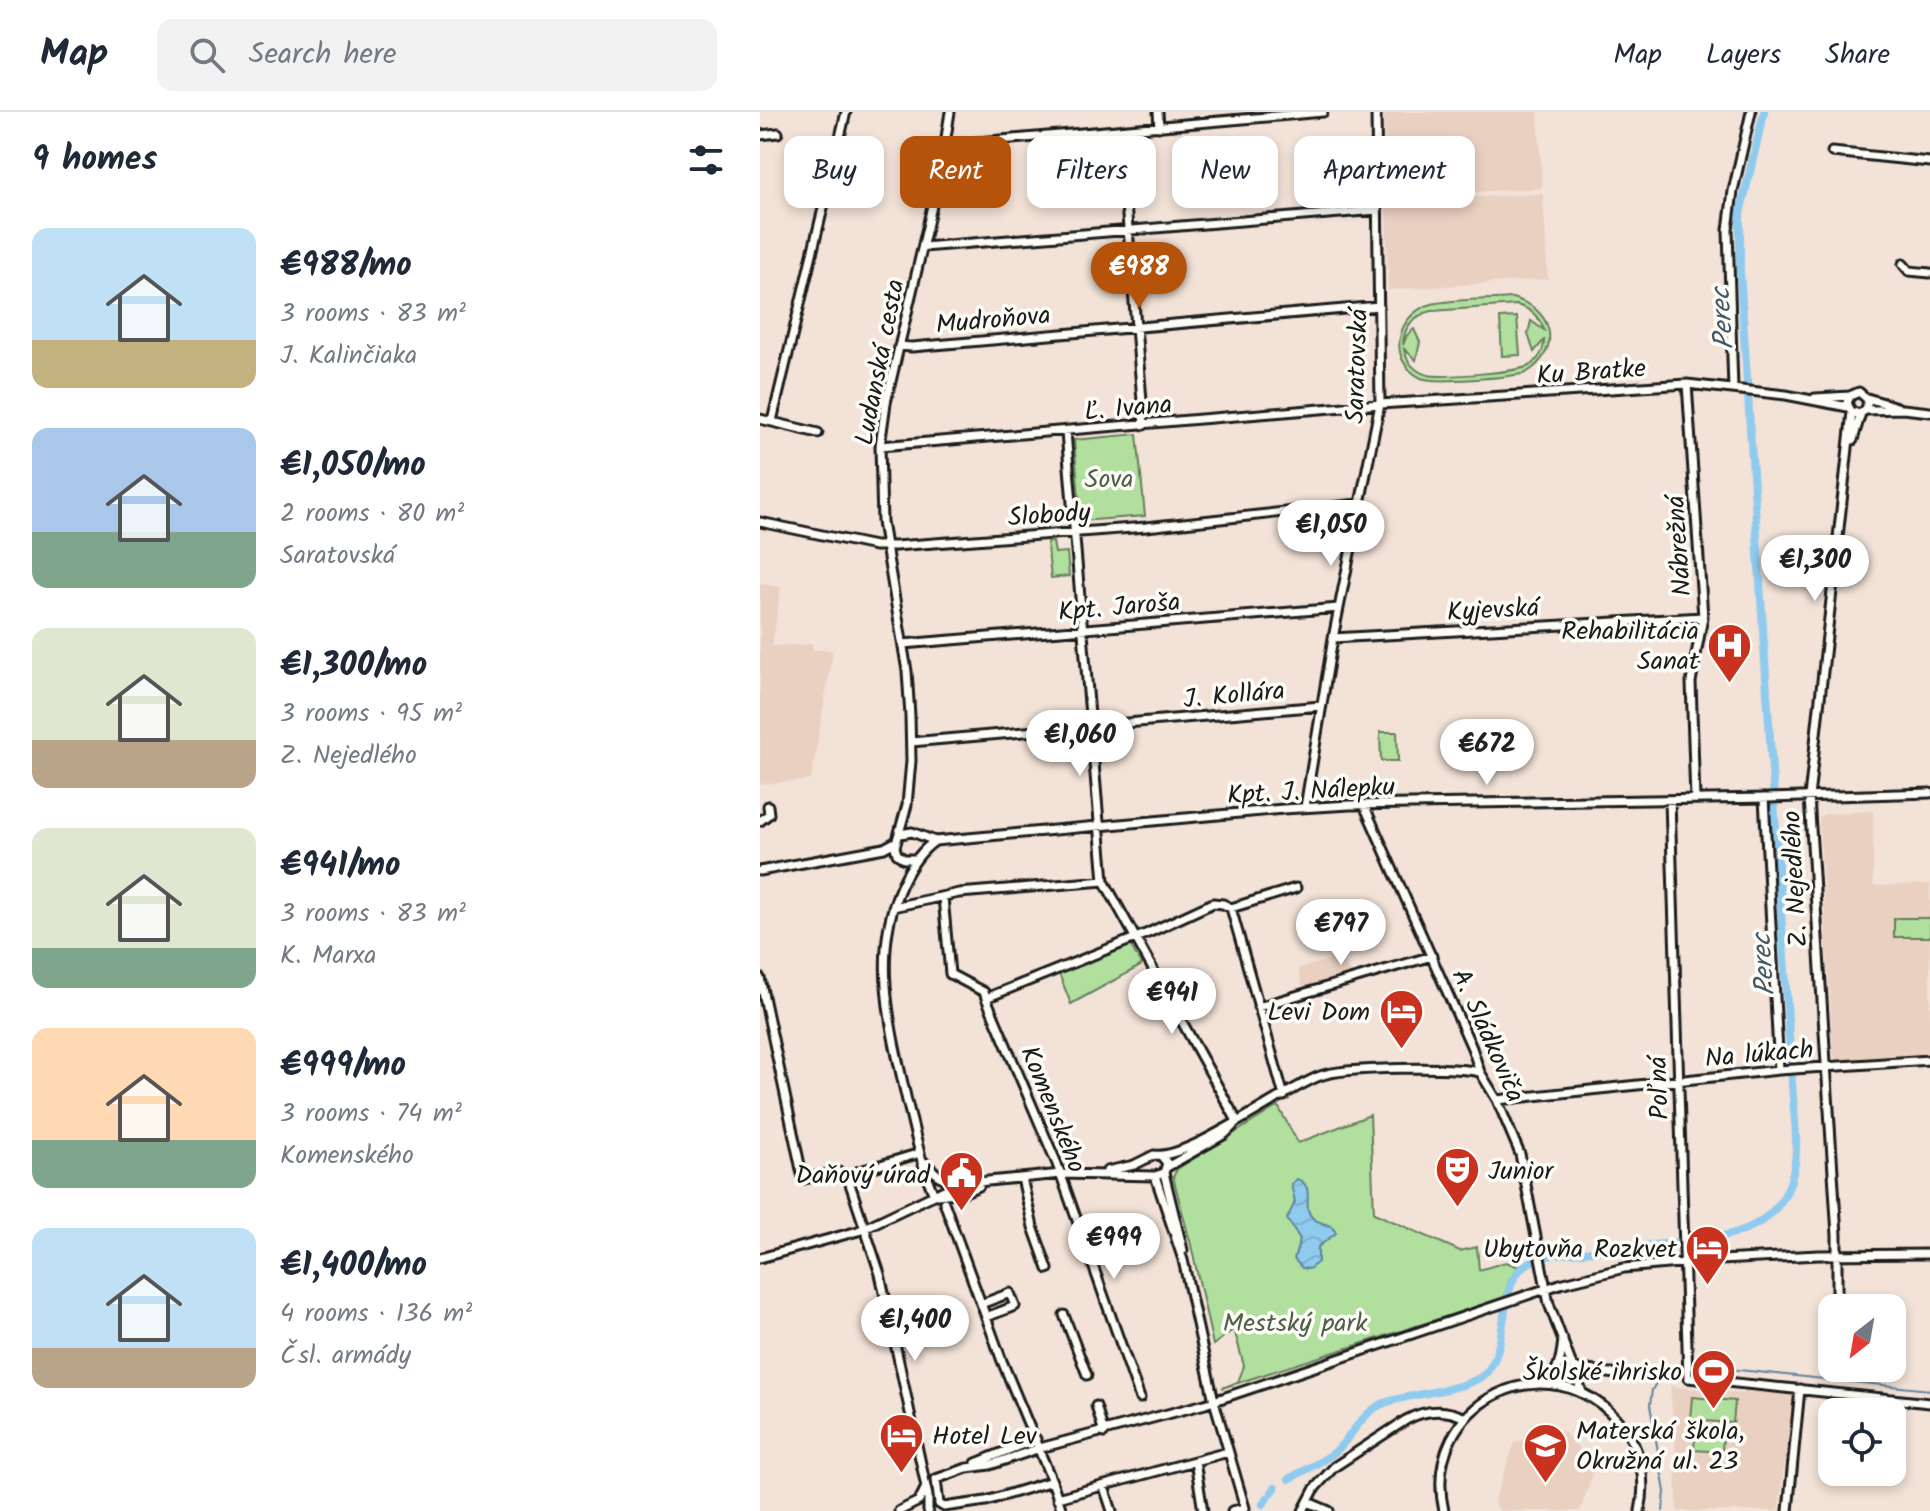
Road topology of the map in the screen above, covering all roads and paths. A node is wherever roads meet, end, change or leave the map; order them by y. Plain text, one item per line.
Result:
1 (846, 112) edge
2 (950, 112) edge
3 (1158, 112) edge
4 (1323, 112) edge
5 (1376, 112) edge
6 (1751, 112) edge
7 (1159, 127) junction
8 (1120, 130) junction
9 (778, 133) dead end
10 (760, 135) edge
11 (946, 136) edge
12 (1011, 139) edge
13 (1832, 152) dead end
14 (1930, 162) edge
15 (931, 208) edge
16 (1377, 210) junction
17 (1128, 230) junction
18 (923, 247) junction
19 (1903, 264) dead end
20 (1930, 273) edge
21 (1379, 306) junction
22 (1136, 326) junction
23 (899, 346) junction
24 (1687, 384) junction
25 (1738, 390) junction
26 (1850, 396) junction
27 (1805, 398) junction
28 (1867, 398) junction
29 (1380, 404) junction
30 (1903, 409) junction
31 (1850, 410) junction
32 (1864, 412) junction
33 (1930, 412) edge
34 (760, 419) edge
35 (772, 421) junction
36 (1144, 425) junction
37 (1066, 432) junction
38 (818, 433) dead end
39 (880, 446) junction
40 (1849, 450) junction
41 (1359, 504) junction
42 (760, 522) edge
43 (1074, 533) junction
44 (886, 546) junction
45 (1339, 608) junction
46 (1703, 617) junction
47 (1084, 629) junction
48 (1333, 638) junction
49 (903, 644) junction
50 (1321, 706) junction
51 (1092, 727) junction
52 (911, 742) junction
53 (1930, 793) edge
54 (1809, 797) junction
55 (1766, 798) junction
56 (1695, 799) junction
57 (1670, 800) junction
58 (1364, 805) junction
59 (768, 806) dead end
60 (1305, 807) junction
61 (906, 812) junction
62 (760, 821) edge
63 (1100, 826) junction
64 (912, 832) junction
65 (900, 834) junction
66 (921, 837) junction
67 (935, 841) junction
68 (895, 842) junction
69 (884, 848) junction
70 (924, 848) junction
71 (900, 856) junction
72 (916, 859) junction
73 (760, 871) edge
74 (907, 872) junction
75 (1104, 881) junction
76 (1296, 888) dead end
77 (943, 897) junction
78 (893, 907) junction
79 (1231, 908) junction
80 (1134, 937) junction
81 (1432, 956) junction
82 (760, 978) edge
83 (986, 998) junction
84 (1258, 1007) junction
85 (1930, 1060) edge
86 (1826, 1067) junction
87 (1781, 1070) junction
88 (1480, 1072) junction
89 (1678, 1080) junction
90 (1284, 1096) junction
91 (1498, 1103) junction
92 (1237, 1121) junction
93 (921, 1156) junction
94 (1162, 1157) junction
95 (1147, 1161) junction
96 (1165, 1170) junction
97 (1097, 1173) junction
98 (1061, 1174) junction
99 (847, 1175) junction
100 (1152, 1175) junction
101 (939, 1176) junction
102 (1022, 1178) junction
103 (985, 1183) junction
104 (957, 1184) junction
105 (934, 1195) junction
106 (944, 1202) dead end
107 (866, 1227) junction
108 (1837, 1254) junction
109 (1930, 1254) edge
110 (760, 1258) edge
111 (1183, 1260) junction
112 (1684, 1262) junction
113 (1048, 1269) dead end
114 (1547, 1290) junction
115 (1837, 1294) edge
116 (981, 1304) junction
117 (1064, 1315) dead end
118 (986, 1317) junction
119 (1563, 1337) junction
120 (1574, 1368) junction
121 (1087, 1375) dead end
122 (1622, 1375) dead end
123 (1540, 1384) junction
124 (1800, 1389) junction
125 (1582, 1392) junction
126 (1140, 1398) dead end
127 (1214, 1401) junction
128 (1930, 1403) edge
129 (1096, 1406) dead end
130 (1465, 1418) junction
131 (1104, 1433) junction
132 (1038, 1444) junction
133 (1228, 1452) junction
134 (1195, 1461) junction
135 (1052, 1481) junction
136 (1104, 1487) junction
137 (925, 1489) junction
138 (1057, 1498) junction
139 (986, 1501) junction
140 (1308, 1502) junction
141 (908, 1507) junction
142 (1249, 1509) edge
143 (899, 1511) edge
144 (917, 1511) edge
145 (928, 1511) edge
146 (988, 1511) edge
147 (1062, 1511) edge
148 (1112, 1511) edge
149 (1203, 1511) edge
150 (1232, 1511) edge
151 (1303, 1511) edge
152 (1329, 1511) edge
153 (1444, 1511) edge
154 (1640, 1511) edge
155 (1788, 1511) edge

1 - 35 street
2 - 11 street, Ludanská cesta
3 - 7 street
4 - 7 street
5 - 16 street, Saratovská
6 - 25 street
7 - 8 street
8 - 12 street
8 - 17 street
9 - 10 street
13 - 14 street
15 - 18 street, Ludanská cesta
16 - 17 street
16 - 21 street, Saratovská
17 - 18 street
17 - 22 street
18 - 23 street, Ludanská cesta
19 - 20 street
21 - 22 street, Mudroňova
21 - 29 street, Saratovská
22 - 23 street, Mudroňova
22 - 36 street
23 - 39 street, Ludanská cesta
24 - 25 street, Ku Bratke
24 - 29 street, Ku Bratke
24 - 46 street, Nábrežná
25 - 27 street, Ku Bratke
26 - 27 street, Ku Bratke
26 - 28 street
26 - 31 street
27 - 31 street, Ku Bratke
28 - 30 street
28 - 32 street
29 - 36 street, Ľ. Ivana
29 - 41 street, Saratovská
30 - 32 street
30 - 33 street
31 - 32 street
31 - 40 street, Z. Nejedlého
32 - 40 street, Z. Nejedlého
34 - 35 street
35 - 38 street
36 - 37 street, Ľ. Ivana
37 - 39 street, Ľ. Ivana
37 - 43 street
39 - 44 street, Ludanská cesta
40 - 54 street, Z. Nejedlého
41 - 43 street, Slobody
41 - 45 street, Saratovská
42 - 44 street, Slobody
43 - 44 street, Slobody
43 - 47 street
44 - 49 street, Ludanská cesta
45 - 47 street, Kpt. Jaroša
45 - 48 street, Saratovská
46 - 48 street, Kyjevská
46 - 56 street, Nábrežná
47 - 49 street, Kpt. Jaroša
47 - 51 street
48 - 50 street, Saratovská
49 - 52 street, Ludanská cesta
50 - 51 street, J. Kollára
50 - 60 street, Saratovská
51 - 52 street, J. Kollára
51 - 63 street
52 - 61 street, Ludanská cesta
53 - 54 street, Kpt. J. Nálepku
54 - 55 street, Kpt. J. Nálepku
54 - 86 street, Z. Nejedlého
55 - 56 street, Kpt. J. Nálepku
55 - 87 street, Z. Nejedlého
56 - 57 street, Kpt. J. Nálepku
57 - 58 street, Kpt. J. Nálepku
57 - 89 street, Poľná
58 - 60 street, Kpt. J. Nálepku
58 - 81 street, A. Sládkoviča
59 - 62 street
60 - 63 street, Kpt. J. Nálepku
61 - 64 street, Ludanská cesta
61 - 65 street, Ludanská cesta
63 - 67 street, Kpt. J. Nálepku
63 - 75 street
64 - 65 street
64 - 66 street
65 - 68 street
66 - 67 street, Kpt. J. Nálepku
66 - 70 street
67 - 70 street, Kpt. J. Nálepku
68 - 69 street
68 - 71 street
69 - 71 street
69 - 73 street
70 - 72 street
71 - 72 street
71 - 74 street
72 - 74 street
74 - 78 street
75 - 77 street
75 - 80 street
76 - 79 street
77 - 78 street
77 - 83 street
78 - 93 street
79 - 80 street
79 - 84 street
80 - 83 street
80 - 92 street
81 - 84 street
81 - 88 street, A. Sládkoviča
82 - 99 street
83 - 98 street, Komenského
84 - 90 street
85 - 86 street, Na lúkach
86 - 87 street, Na lúkach
86 - 108 street, Z. Nejedlého
87 - 89 street, Na lúkach
88 - 90 street
88 - 91 street, A. Sládkoviča
89 - 91 street, Na lúkach
89 - 112 street, Poľná
90 - 92 street
91 - 114 street, A. Sládkoviča
92 - 94 street
92 - 96 street
93 - 99 street
93 - 101 street
93 - 105 street
94 - 95 street
94 - 96 street
95 - 97 street
95 - 100 street
96 - 100 street
96 - 111 street
97 - 98 street
97 - 100 street
98 - 102 street
98 - 126 street, Komenského
99 - 107 street
100 - 111 street
101 - 104 street
101 - 105 street
102 - 103 street
102 - 113 street
103 - 104 street
103 - 105 street
104 - 105 street
105 - 107 street
106 - 116 street
107 - 110 street
107 - 137 street
108 - 109 street
108 - 112 street
108 - 115 street, Z. Nejedlého
111 - 127 street
112 - 114 street
112 - 124 street, Poľná
114 - 119 street, A. Sládkoviča
114 - 127 street
116 - 118 street
116 - 118 street
117 - 121 street
118 - 132 street
119 - 120 street, A. Sládkoviča
119 - 123 street
120 - 122 street
120 - 125 street, A. Sládkoviča
123 - 125 street
123 - 130 street
124 - 128 street
124 - 155 street
125 - 154 street
127 - 131 street
127 - 133 street
129 - 131 street
130 - 140 street
130 - 153 street
131 - 132 street
132 - 135 street
132 - 139 street
133 - 134 street
133 - 142 street
134 - 136 street
134 - 149 street
135 - 138 street
135 - 139 street
136 - 138 street
136 - 148 street
137 - 141 street
137 - 145 street
138 - 147 street
139 - 146 street
140 - 151 street
140 - 152 street
141 - 143 street
141 - 144 street
142 - 150 street

